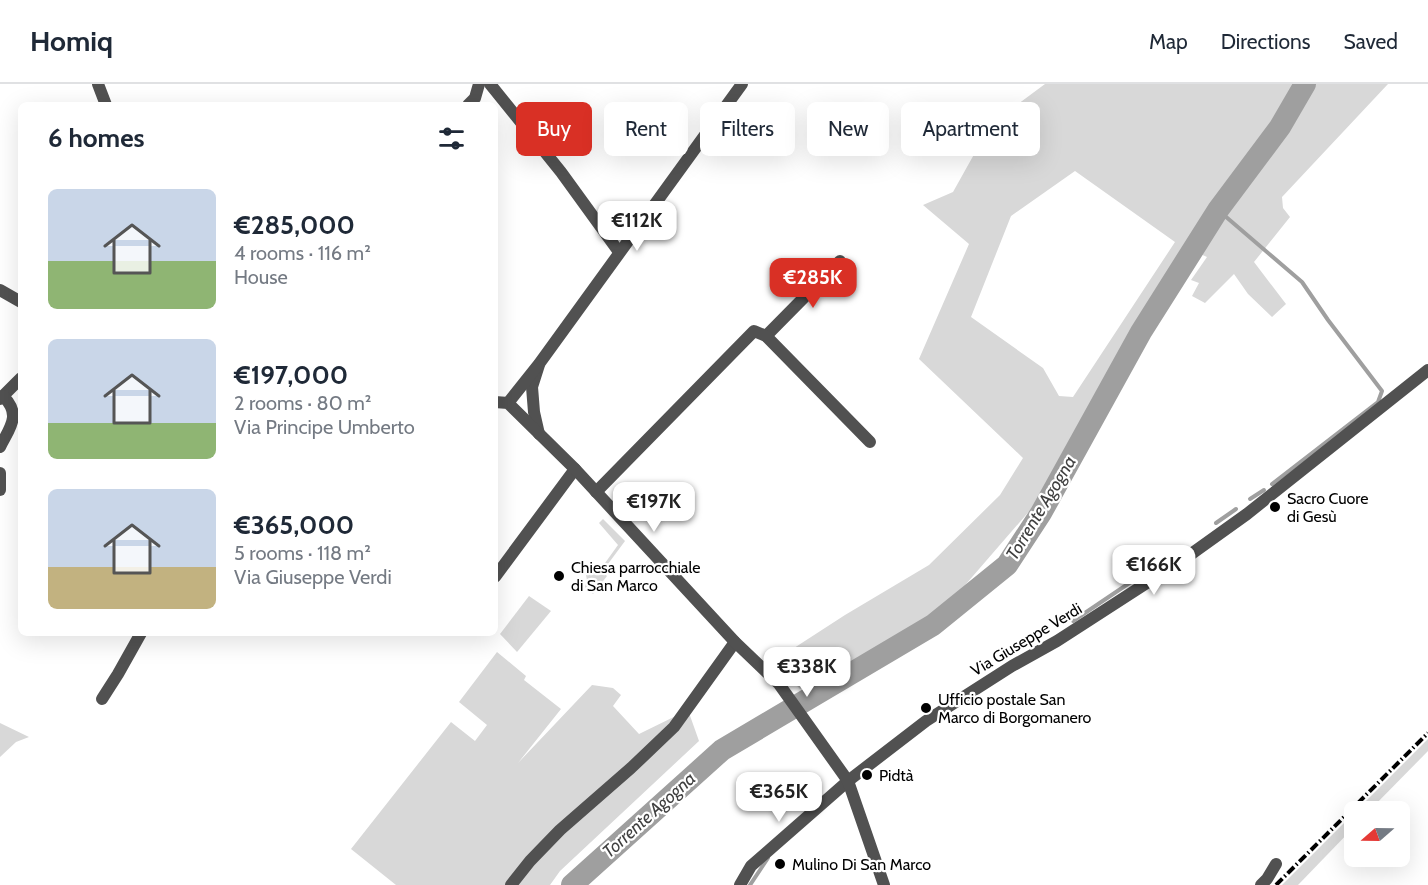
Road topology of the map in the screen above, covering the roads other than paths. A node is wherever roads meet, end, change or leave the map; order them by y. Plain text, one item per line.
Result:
1 (98, 84) edge
2 (479, 84) edge
3 (490, 84) edge
4 (742, 84) edge
5 (105, 102) edge
6 (471, 102) edge
7 (619, 252) junction
8 (840, 261) dead end
9 (0, 290) edge
10 (18, 300) edge
11 (765, 336) junction
12 (539, 364) junction
13 (1428, 370) edge
14 (18, 381) edge
15 (1, 398) edge
16 (498, 402) edge
17 (508, 403) junction
18 (539, 434) junction
19 (870, 442) dead end
20 (0, 447) edge
21 (575, 469) junction
22 (0, 473) edge
23 (0, 490) edge
24 (596, 492) junction
25 (498, 573) edge
26 (139, 636) edge
27 (735, 642) junction
28 (102, 699) dead end
29 (848, 781) junction
30 (1276, 864) dead end
31 (511, 885) edge
32 (740, 885) edge
33 (884, 885) edge
34 (1261, 885) edge

1 - 5 street
2 - 6 street
3 - 7 street
4 - 7 street
7 - 12 street
8 - 11 street
9 - 10 street
11 - 19 street
11 - 24 street
12 - 17 street
12 - 18 street
13 - 29 street, Via Giuseppe Verdi
14 - 15 street
15 - 20 street
16 - 17 street
17 - 18 street
18 - 21 street
21 - 24 street
21 - 25 street
22 - 23 street
24 - 27 street
26 - 28 street
27 - 29 street
27 - 31 street
29 - 32 street, Via Giuseppe Verdi
29 - 33 street
30 - 34 street

